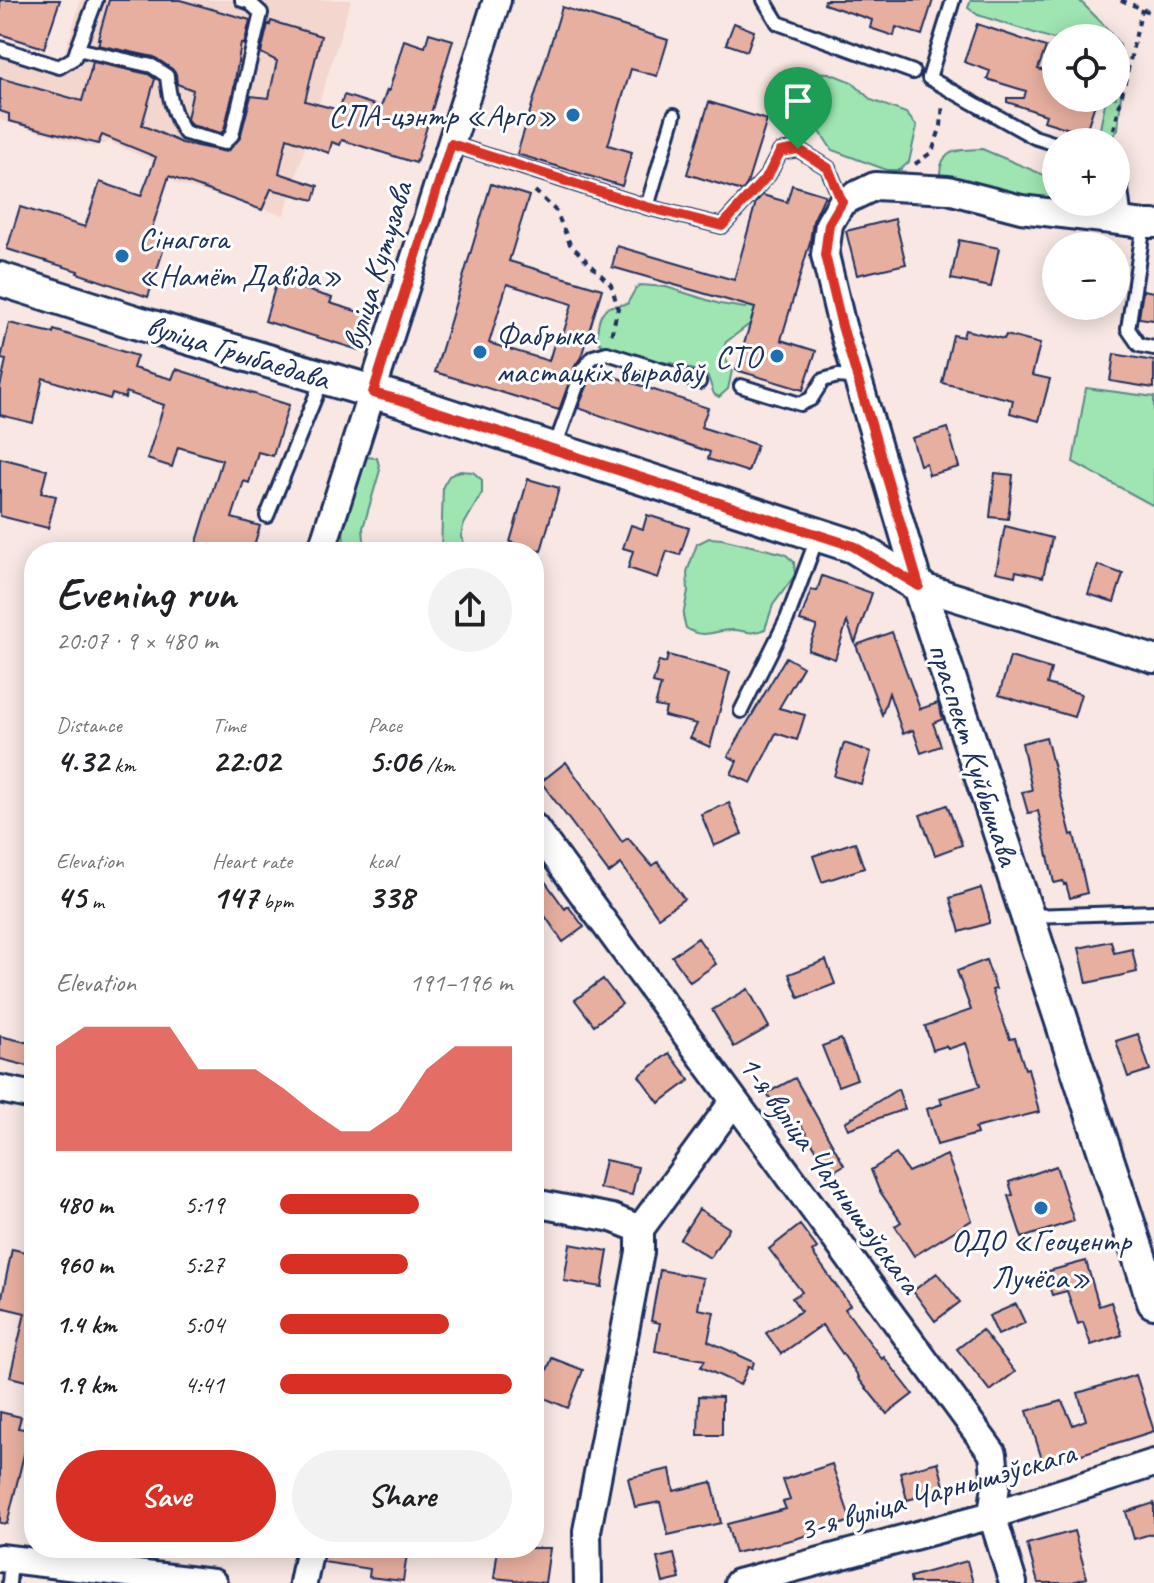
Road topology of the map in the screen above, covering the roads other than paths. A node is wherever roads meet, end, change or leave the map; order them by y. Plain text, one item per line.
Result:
1 (96, 0) edge
2 (242, 0) edge
3 (497, 0) edge
4 (764, 0) edge
5 (953, 0) edge
6 (0, 48) edge
7 (77, 49) junction
8 (913, 72) dead end
9 (674, 115) dead end
10 (1042, 140) edge
11 (451, 144) junction
12 (1130, 201) edge
13 (842, 202) junction
14 (647, 207) junction
15 (1141, 223) edge
16 (0, 279) edge
17 (1154, 348) edge
18 (323, 378) junction
19 (857, 378) junction
20 (699, 382) dead end
21 (741, 386) dead end
22 (373, 393) junction
23 (554, 450) junction
24 (267, 516) dead end
25 (818, 535) junction
26 (328, 542) edge
27 (919, 586) junction
28 (1154, 659) edge
29 (741, 711) dead end
30 (544, 841) edge
31 (1154, 912) edge
32 (1028, 916) junction
33 (0, 1089) edge
34 (24, 1094) edge
35 (734, 1101) junction
36 (544, 1205) edge
37 (640, 1229) junction
38 (1154, 1302) edge
39 (1154, 1463) edge
40 (992, 1515) junction
41 (308, 1558) edge
42 (18, 1562) edge
43 (213, 1583) edge
44 (303, 1583) edge
45 (588, 1583) edge
46 (738, 1583) edge
47 (1013, 1583) edge

1 - 7 lane
2 - 7 lane
3 - 11 street, вуліца Кутузава
4 - 8 lane
5 - 10 lane
6 - 7 lane
9 - 14 lane
11 - 14 lane
11 - 22 street, вуліца Кутузава
12 - 15 lane
13 - 14 lane
13 - 15 street
13 - 19 street, праспект Куйбышава
15 - 17 lane
16 - 18 street, вуліца Грыбаедава
18 - 22 street, вуліца Грыбаедава
18 - 24 lane
19 - 21 lane
19 - 27 street, праспект Куйбышава
20 - 23 lane
22 - 23 street, вуліца Грыбаедава
22 - 26 street, вуліца Кутузава
23 - 25 street, вуліца Грыбаедава
25 - 27 street, вуліца Грыбаедава
25 - 29 lane
27 - 28 street, вуліца Грыбаедава
27 - 32 street, праспект Куйбышава
30 - 35 street, 1-я вуліца Чарнышэўскага
31 - 32 lane
32 - 38 street, праспект Куйбышава
33 - 34 street
35 - 37 street
35 - 40 street, 1-я вуліца Чарнышэўскага
36 - 37 street
37 - 45 street
39 - 40 street, 3-я вуліца Чарнышэўскага
40 - 46 street, 3-я вуліца Чарнышэўскага
40 - 47 street, 1-я вуліца Чарнышэўскага
41 - 44 street
42 - 43 street

